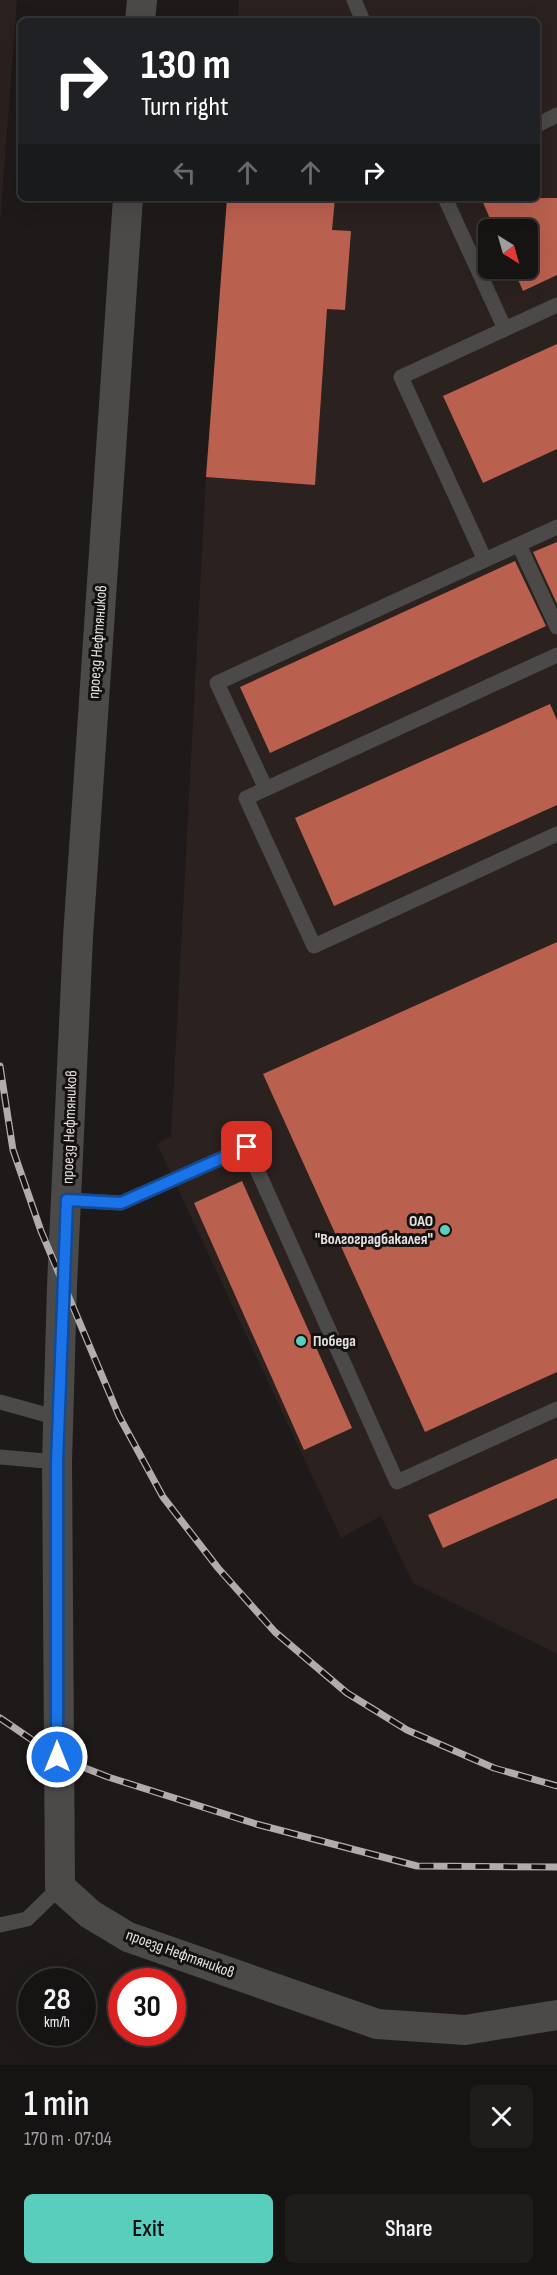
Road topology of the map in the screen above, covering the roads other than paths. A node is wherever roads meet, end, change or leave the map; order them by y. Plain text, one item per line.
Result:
1 (142, 0) edge
2 (354, 0) edge
3 (140, 18) edge
4 (362, 18) edge
5 (557, 115) edge
6 (540, 123) edge
7 (128, 201) edge
8 (446, 201) edge
9 (557, 305) edge
10 (505, 328) junction
11 (557, 527) edge
12 (519, 544) junction
13 (484, 560) junction
14 (557, 627) edge
15 (557, 655) edge
16 (266, 789) junction
17 (557, 834) edge
18 (67, 1200) junction
19 (0, 1402) edge
20 (557, 1409) edge
21 (58, 1418) junction
22 (0, 1457) edge
23 (57, 1462) junction
24 (60, 1887) junction
25 (0, 1925) edge
26 (557, 2015) edge

1 - 3 street
2 - 4 lane
5 - 6 lane
7 - 18 street, проезд Нефтяников
8 - 10 lane
9 - 10 lane
10 - 13 lane
11 - 12 lane
12 - 13 lane
12 - 14 lane
13 - 16 lane
15 - 16 lane
16 - 17 lane
18 - 20 lane
18 - 21 street, проезд Нефтяников
19 - 21 lane
21 - 23 street, проезд Нефтяников
22 - 23 lane
23 - 24 street, проезд Нефтяников
24 - 25 lane
24 - 26 street, проезд Нефтяников

